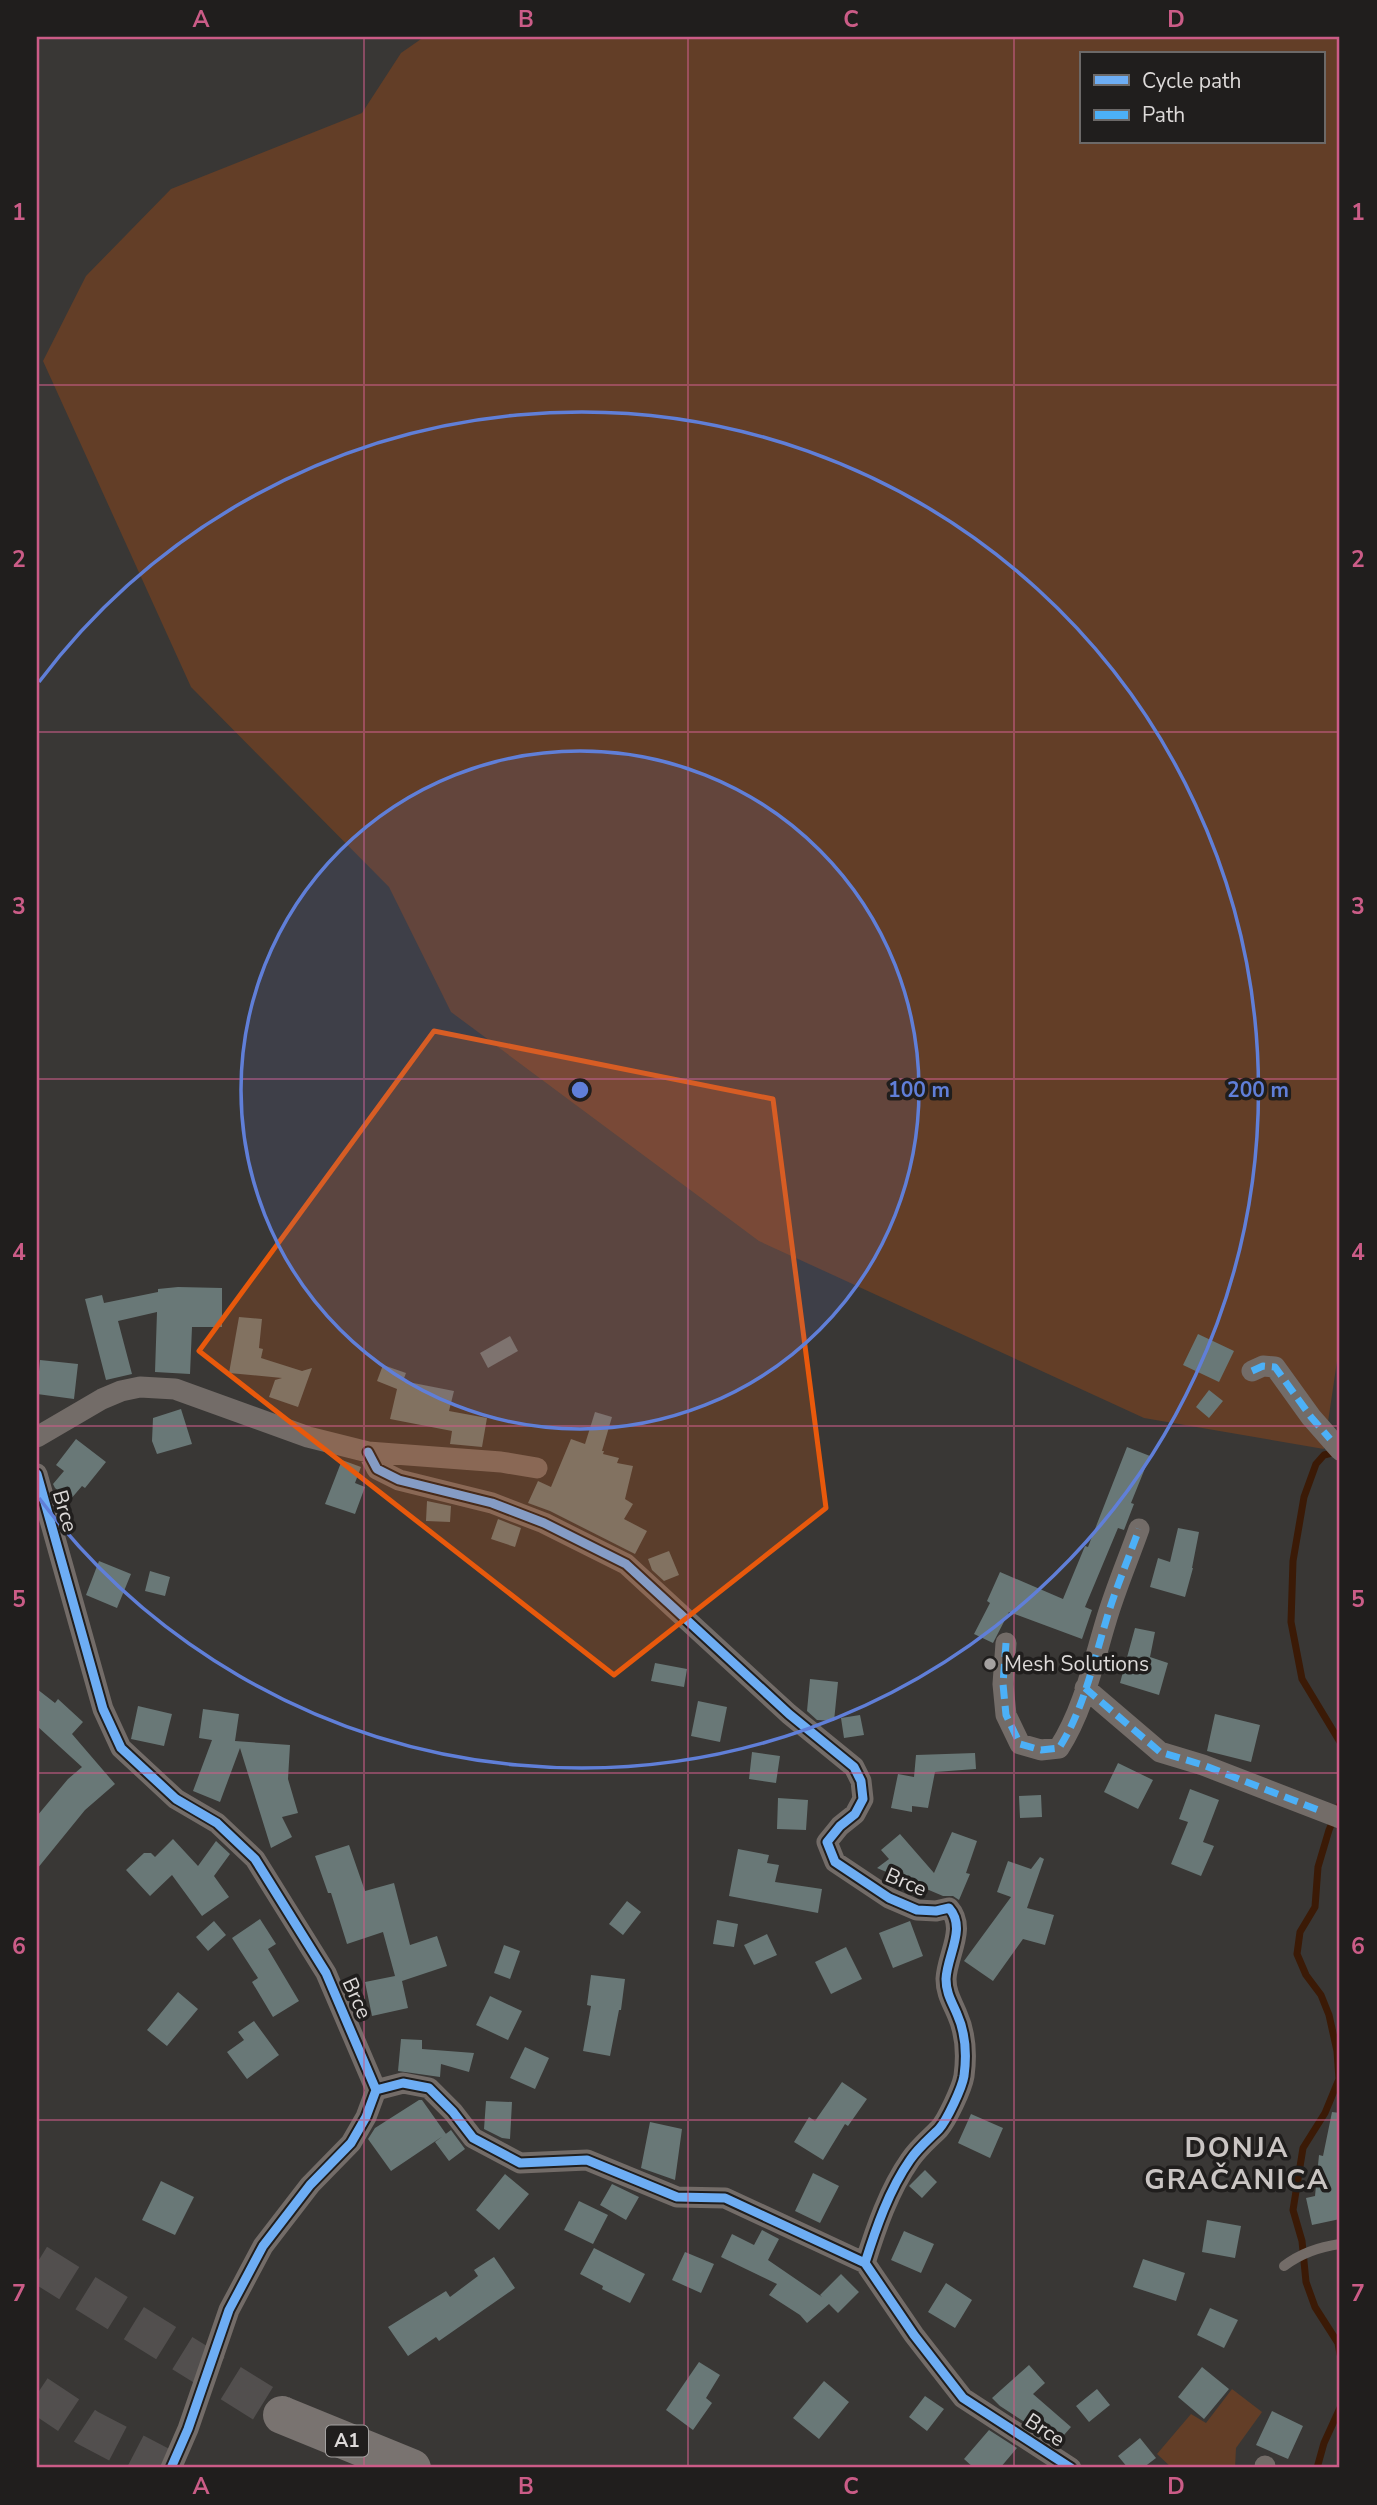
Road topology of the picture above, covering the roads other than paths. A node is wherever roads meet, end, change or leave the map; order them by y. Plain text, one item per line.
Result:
1 (1252, 1371) dead end
2 (37, 1437) edge
3 (1335, 1444) edge
4 (368, 1452) junction
5 (537, 1468) dead end
6 (37, 1474) edge
7 (1139, 1529) dead end
8 (1006, 1643) dead end
9 (1085, 1688) junction
10 (1331, 1814) edge
11 (376, 2090) junction
12 (1340, 2244) edge
13 (865, 2263) junction
14 (1284, 2266) dead end
15 (282, 2415) tunnel mouth
16 (170, 2468) edge
17 (412, 2468) edge
18 (1072, 2468) edge

1 - 3 street
2 - 4 street
4 - 5 street
4 - 13 street, Brce
6 - 11 street, Brce
7 - 9 street
8 - 9 street
9 - 10 street
11 - 13 street
11 - 16 street
12 - 14 lane
13 - 18 street, Brce
15 - 17 highway, A1

